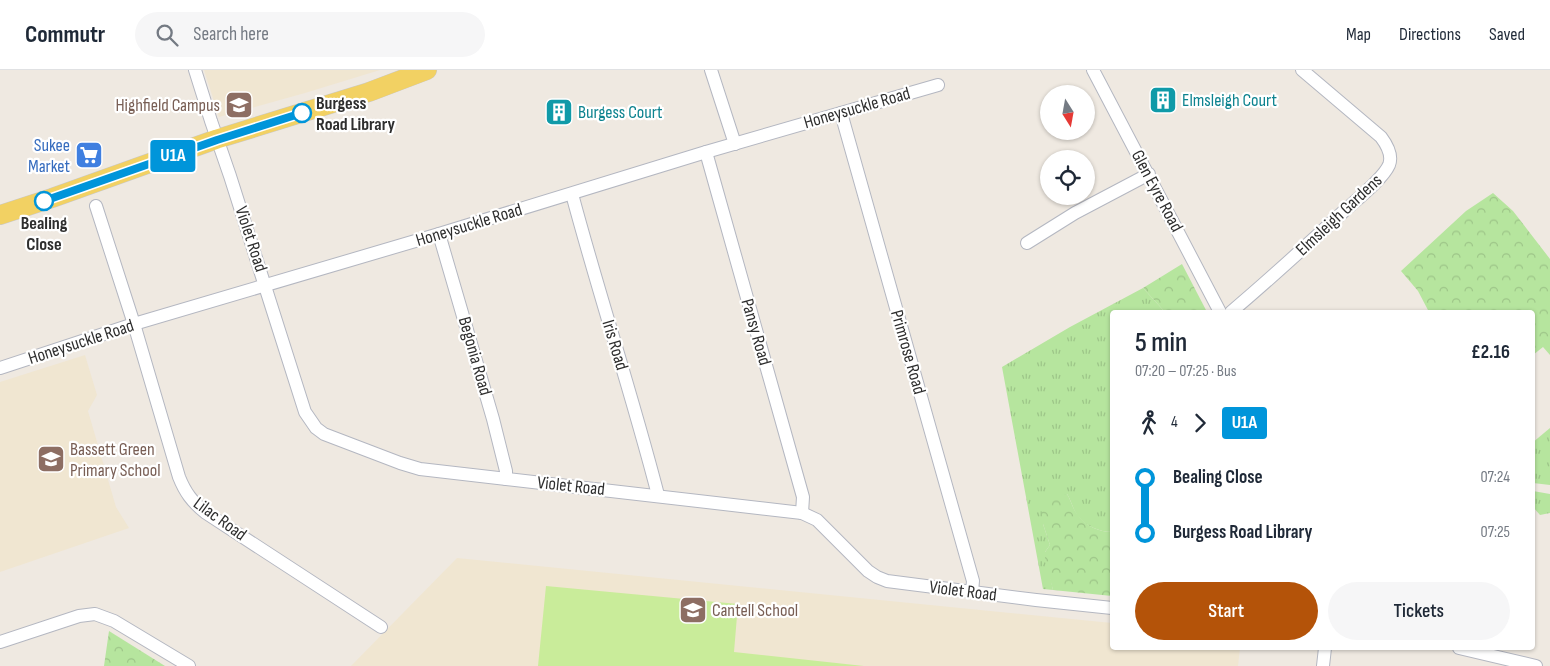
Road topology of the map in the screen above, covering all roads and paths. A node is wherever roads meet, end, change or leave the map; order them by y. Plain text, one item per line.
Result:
1 (195, 70) edge
2 (427, 70) edge
3 (711, 70) edge
4 (1093, 70) edge
5 (1302, 70) edge
6 (938, 85) dead end
7 (841, 113) junction
8 (217, 140) junction
9 (735, 144) junction
10 (706, 152) junction
11 (1148, 174) junction
12 (572, 194) junction
13 (96, 206) dead end
14 (0, 215) edge
15 (439, 234) junction
16 (1027, 243) dead end
17 (265, 285) junction
18 (1219, 310) edge
19 (1233, 310) edge
20 (134, 324) junction
21 (0, 368) edge
22 (506, 478) junction
23 (658, 495) junction
24 (802, 513) junction
25 (972, 591) junction
26 (1110, 608) edge
27 (381, 627) dead end
28 (0, 642) edge
29 (1325, 650) edge
30 (1468, 650) edge
31 (189, 666) edge
32 (1323, 666) edge
33 (1536, 666) edge

1 - 8 street, Violet Road
2 - 8 main road
3 - 9 street
4 - 11 street, Glen Eyre Road
5 - 19 street, Elmsleigh Gardens
6 - 7 street, Honeysuckle Road
7 - 9 street, Honeysuckle Road
7 - 25 street, Primrose Road
8 - 14 main road
8 - 17 street, Violet Road
9 - 10 street, Honeysuckle Road
10 - 12 street, Honeysuckle Road
10 - 24 street, Pansy Road
11 - 16 street
11 - 18 street, Glen Eyre Road
12 - 15 street, Honeysuckle Road
12 - 23 street, Iris Road
13 - 20 street, Lilac Road
15 - 17 street, Honeysuckle Road
15 - 22 street, Begonia Road
17 - 20 street, Honeysuckle Road
17 - 22 street, Violet Road
20 - 21 street, Honeysuckle Road
20 - 27 street, Lilac Road
22 - 23 street, Violet Road
23 - 24 street, Violet Road
24 - 25 street, Violet Road
25 - 26 street, Violet Road
28 - 31 street
29 - 32 street
30 - 33 street

